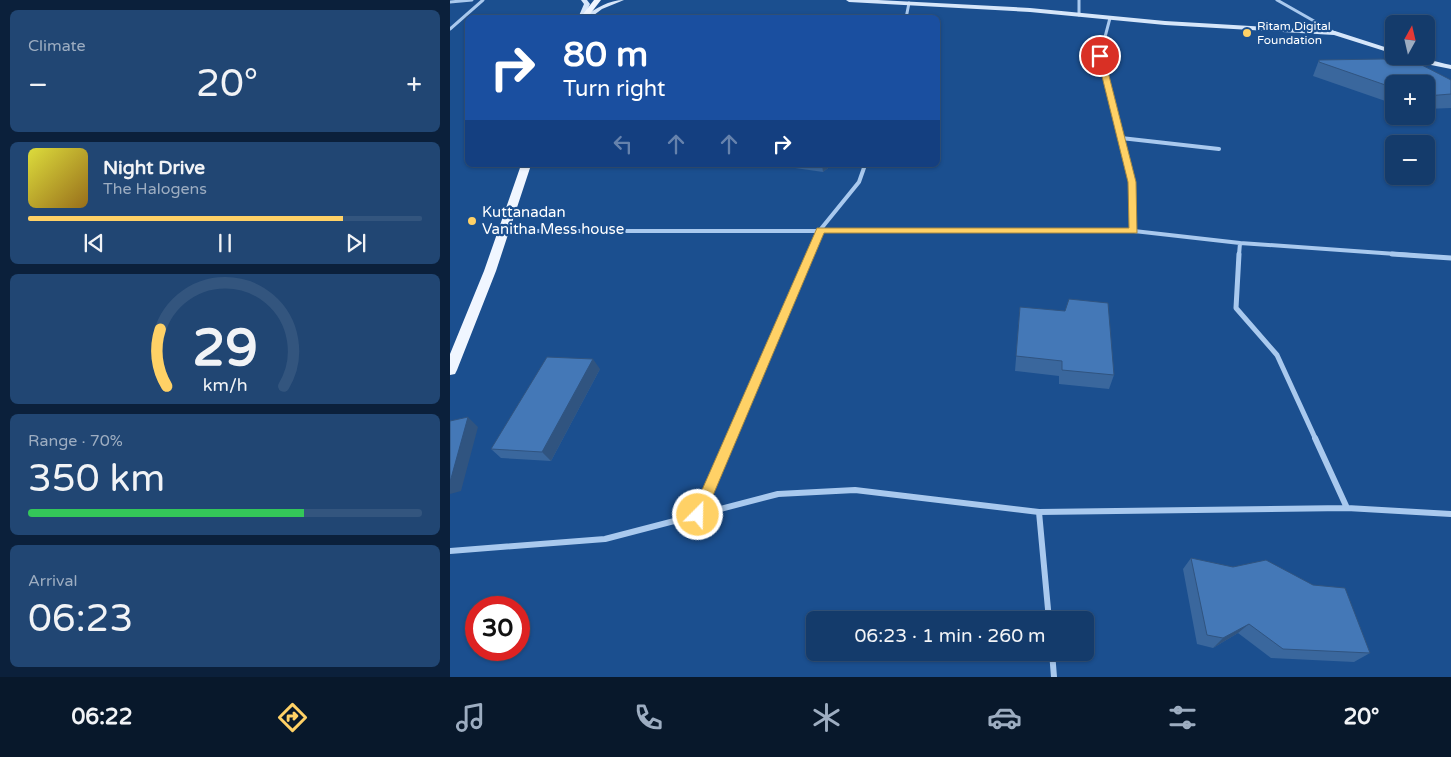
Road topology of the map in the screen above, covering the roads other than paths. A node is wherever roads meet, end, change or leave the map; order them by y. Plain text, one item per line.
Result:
1 (472, 0) edge
2 (483, 0) edge
3 (584, 0) edge
4 (598, 0) edge
5 (621, 0) edge
6 (849, 0) edge
7 (1078, 0) edge
8 (1277, 0) edge
9 (450, 2) edge
10 (909, 3) junction
11 (466, 15) edge
12 (584, 15) edge
13 (586, 15) edge
14 (588, 15) edge
15 (907, 15) edge
16 (1078, 15) junction
17 (465, 16) edge
18 (1110, 18) junction
19 (450, 29) edge
20 (1335, 33) junction
21 (1385, 49) edge
22 (1435, 64) edge
23 (1451, 66) edge
24 (1121, 138) junction
25 (1219, 149) dead end
26 (525, 167) edge
27 (864, 167) edge
28 (820, 230) junction
29 (503, 231) junction
30 (1134, 231) junction
31 (1240, 243) junction
32 (1451, 258) edge
33 (450, 370) edge
34 (1347, 508) junction
35 (1038, 512) junction
36 (1451, 514) edge
37 (698, 515) junction
38 (450, 551) edge
39 (1048, 611) edge
40 (1053, 661) edge
41 (1054, 677) edge

1 - 9 street
2 - 11 street
3 - 12 main road
4 - 13 main road
5 - 14 main road
6 - 10 main road
7 - 16 street
8 - 20 street
10 - 15 street
10 - 16 main road
16 - 18 main road
17 - 19 street
18 - 20 main road
18 - 24 street
20 - 21 main road
22 - 23 main road
24 - 25 street
24 - 30 street
26 - 29 main road
27 - 28 street
28 - 29 street
28 - 30 street
28 - 37 street
29 - 33 main road
30 - 31 street
31 - 32 street
31 - 34 street
34 - 35 street
34 - 36 street
35 - 37 street
35 - 39 street
37 - 38 street
40 - 41 street

